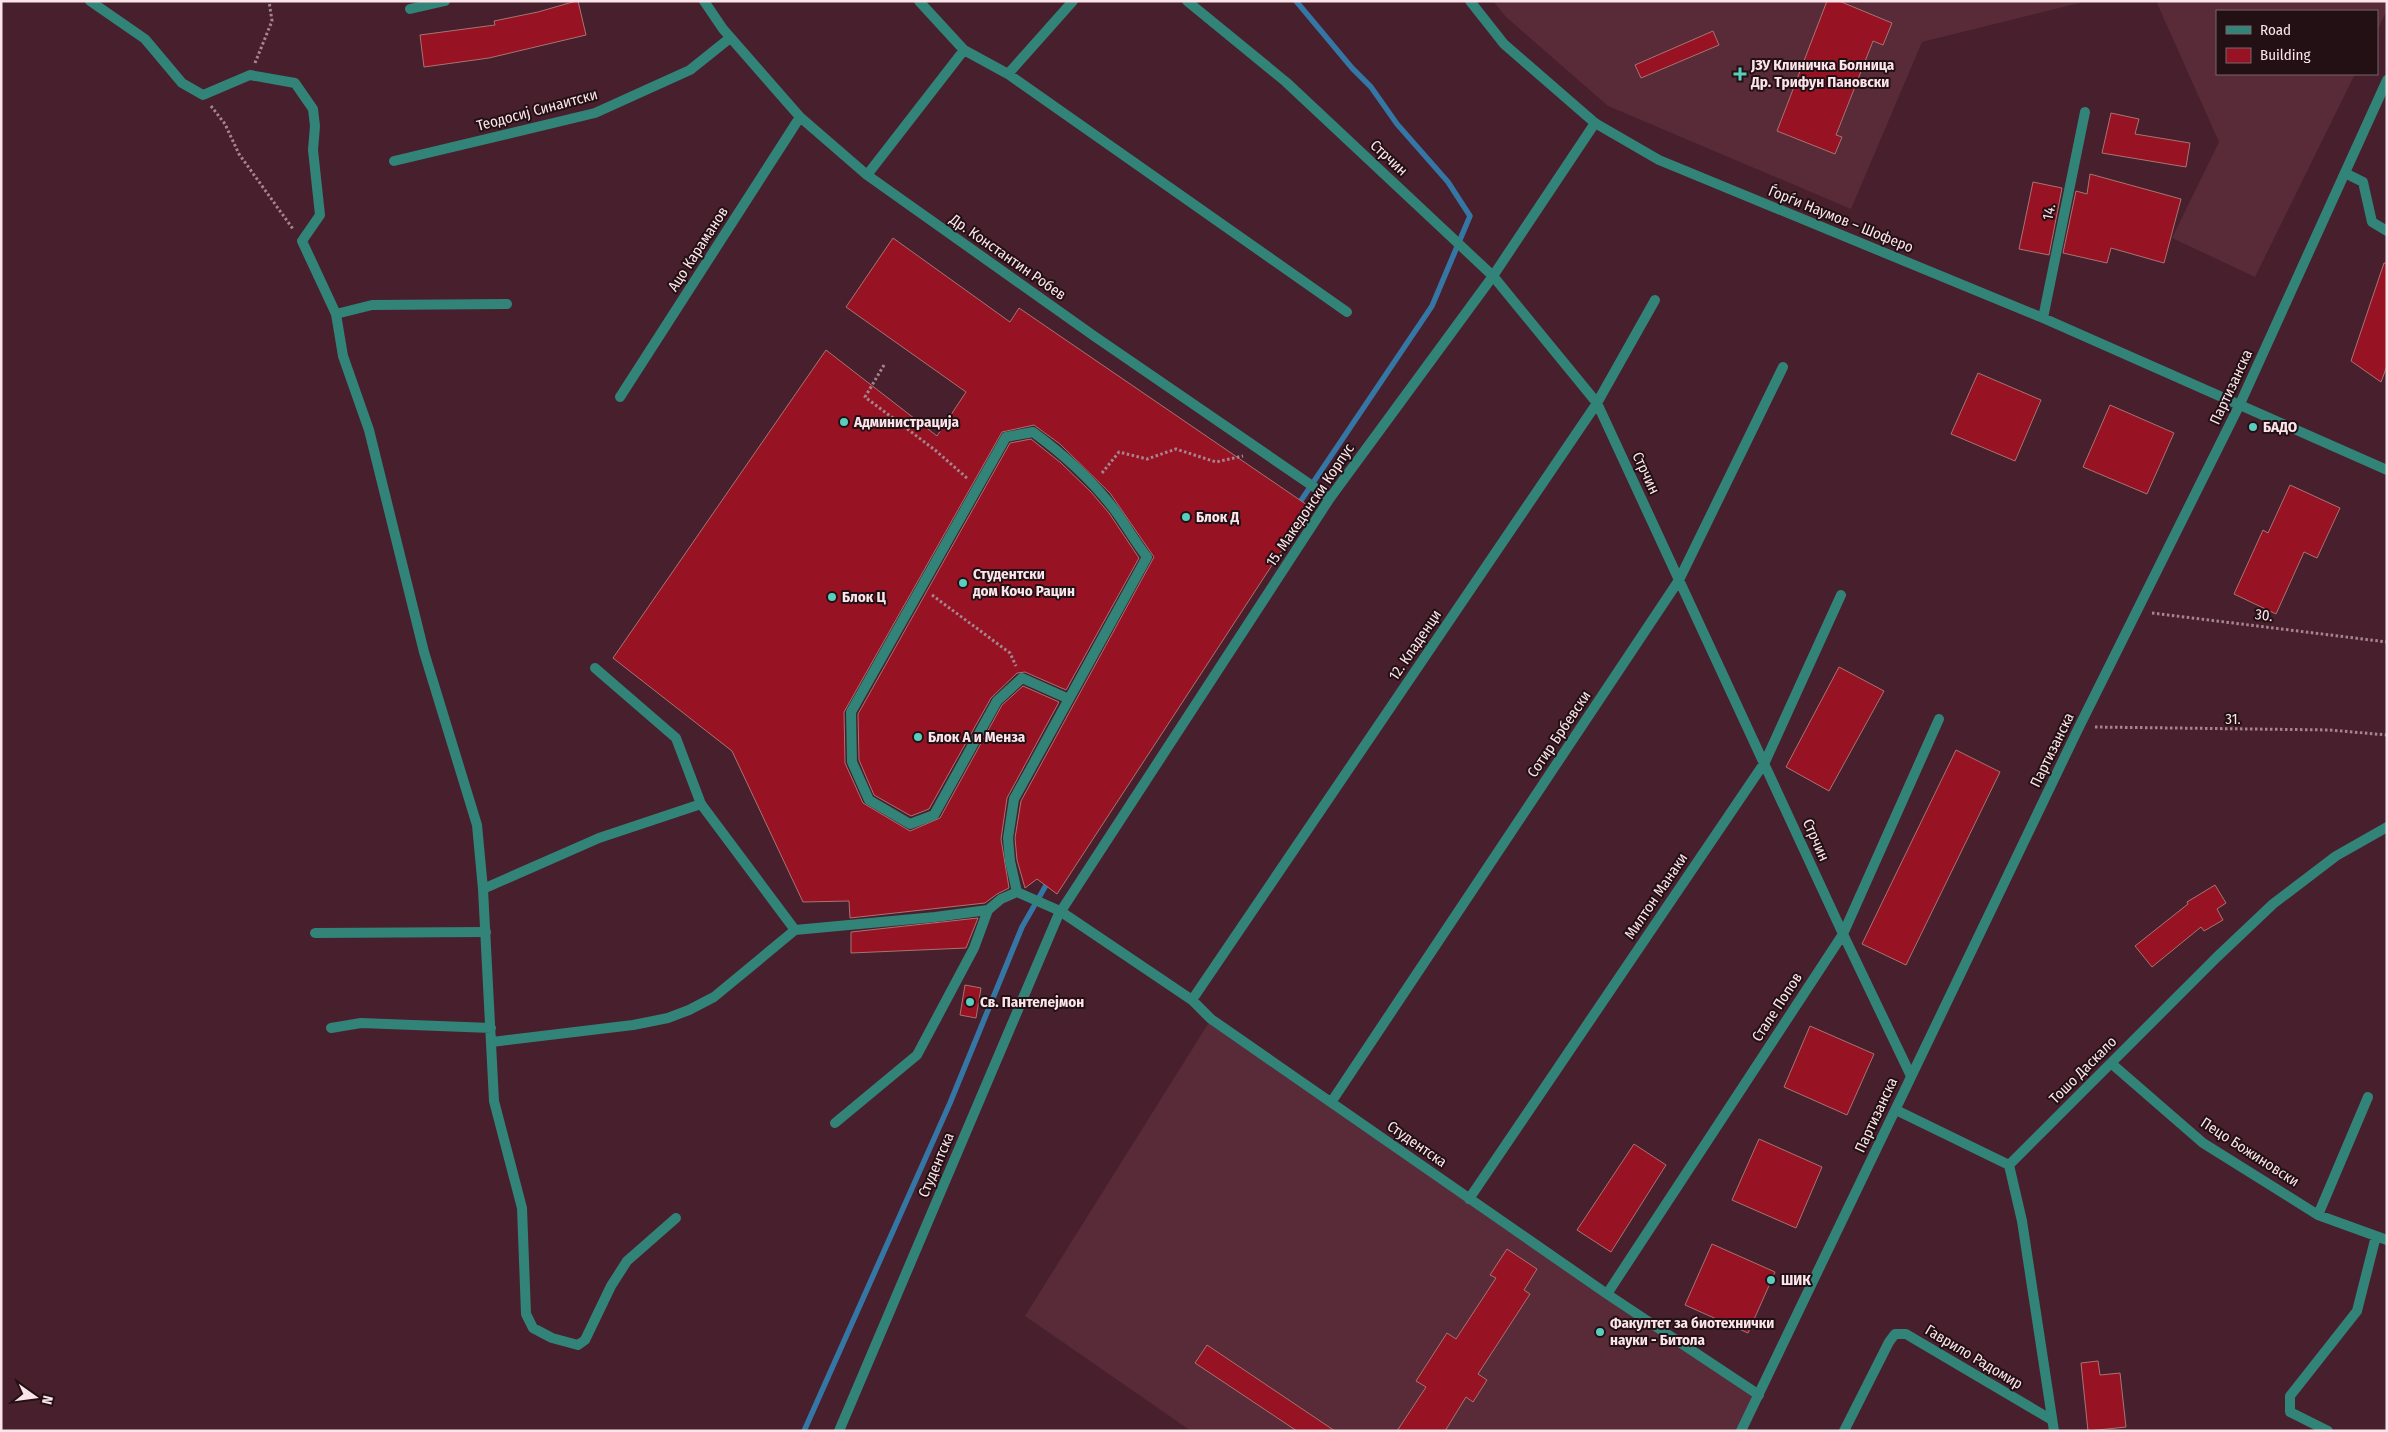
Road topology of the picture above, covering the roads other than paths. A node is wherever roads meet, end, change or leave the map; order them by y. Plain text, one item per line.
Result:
1 (90, 1) edge
2 (445, 1) edge
3 (704, 1) edge
4 (919, 1) edge
5 (1073, 1) edge
6 (1187, 1) edge
7 (1470, 1) edge
8 (432, 3) edge
9 (410, 9) dead end
10 (730, 38) junction
11 (964, 50) junction
12 (1008, 74) junction
13 (2387, 80) edge
14 (2084, 112) dead end
15 (800, 117) junction
16 (1595, 123) junction
17 (394, 161) dead end
18 (2345, 173) junction
19 (867, 175) junction
20 (2387, 231) edge
21 (1494, 276) junction
22 (1655, 300) dead end
23 (507, 304) dead end
24 (1347, 312) dead end
25 (336, 314) junction
26 (2043, 318) junction
27 (1783, 367) dead end
28 (620, 397) dead end
29 (1597, 403) junction
30 (2239, 406) junction
31 (2387, 470) edge
32 (1330, 498) junction
33 (1679, 580) junction
34 (1841, 596) dead end
35 (595, 668) dead end
36 (1069, 699) junction
37 (1939, 719) dead end
38 (1765, 762) junction
39 (701, 804) junction
40 (2387, 826) edge
41 (483, 889) junction
42 (1017, 892) junction
43 (988, 910) junction
44 (1061, 911) junction
45 (795, 930) junction
46 (486, 932) junction
47 (315, 933) dead end
48 (1843, 934) junction
49 (1192, 1000) junction
50 (331, 1028) dead end
51 (492, 1028) junction
52 (492, 1042) junction
53 (2112, 1064) junction
54 (1911, 1076) junction
55 (2368, 1098) dead end
56 (1332, 1102) junction
57 (1896, 1110) junction
58 (835, 1123) dead end
59 (2009, 1165) junction
60 (1469, 1199) junction
61 (2318, 1215) junction
62 (676, 1218) dead end
63 (2376, 1236) junction
64 (2387, 1240) edge
65 (1607, 1294) junction
66 (1759, 1395) junction
67 (2053, 1426) edge
68 (839, 1431) edge
69 (1741, 1431) edge
70 (1844, 1431) edge
71 (2328, 1431) edge

1 - 25 street
2 - 8 street
3 - 10 street, Др. Константин Робев
4 - 11 street
5 - 12 street
6 - 21 street, Стрчин
7 - 16 street, Ѓорѓи Наумов – Шоферо
8 - 9 street
10 - 15 street, Др. Константин Робев
10 - 17 street, Теодосиј Синаитски
11 - 12 street
11 - 19 street
12 - 24 street
13 - 18 street, Партизанска
14 - 26 street, 14.
15 - 19 street, Др. Константин Робев
15 - 28 street, Ацо Караманов
16 - 21 street, 15. Македонски Корпус
16 - 26 street, Ѓорѓи Наумов – Шоферо
18 - 20 street
18 - 30 street, Партизанска
19 - 32 street, Др. Константин Робев
21 - 29 street, Стрчин
21 - 32 street, 15. Македонски Корпус
22 - 29 street, 12. Кладенци
23 - 25 street
25 - 41 street
26 - 30 street, Ѓорѓи Наумов – Шоферо
27 - 33 street, Сотир Брбевски
29 - 33 street, Стрчин
29 - 49 street, 12. Кладенци
30 - 31 street
30 - 54 street, Партизанска
32 - 44 street, 15. Македонски Корпус
33 - 38 street, Стрчин
33 - 56 street, Сотир Брбевски
34 - 38 street, Милтон Манаки
35 - 39 street
36 - 36 street
36 - 42 street
37 - 48 street, Стале Попов
38 - 48 street, Стрчин
38 - 60 street, Милтон Манаки
39 - 41 street
39 - 45 street
40 - 53 street, Тошо Даскало
41 - 46 street
42 - 43 street
42 - 44 street
43 - 45 street
43 - 58 street
44 - 49 street, Студентска
44 - 68 street, Студентска
45 - 52 street
46 - 47 street
46 - 51 street
48 - 54 street, Стрчин
48 - 65 street, Стале Попов
49 - 56 street, Студентска
50 - 51 street
51 - 52 street
52 - 62 street
53 - 59 street, Тошо Даскало
53 - 61 street, Пецо Божиновски
54 - 57 street, Партизанска
55 - 61 street
56 - 60 street, Студентска
57 - 59 street
57 - 66 street, Партизанска
59 - 67 street
60 - 65 street, Студентска
61 - 63 street, Пецо Божиновски
63 - 64 street, Пецо Божиновски
63 - 71 street
65 - 66 street, Студентска
66 - 69 street, Партизанска
67 - 70 street, Гаврило Радомир

